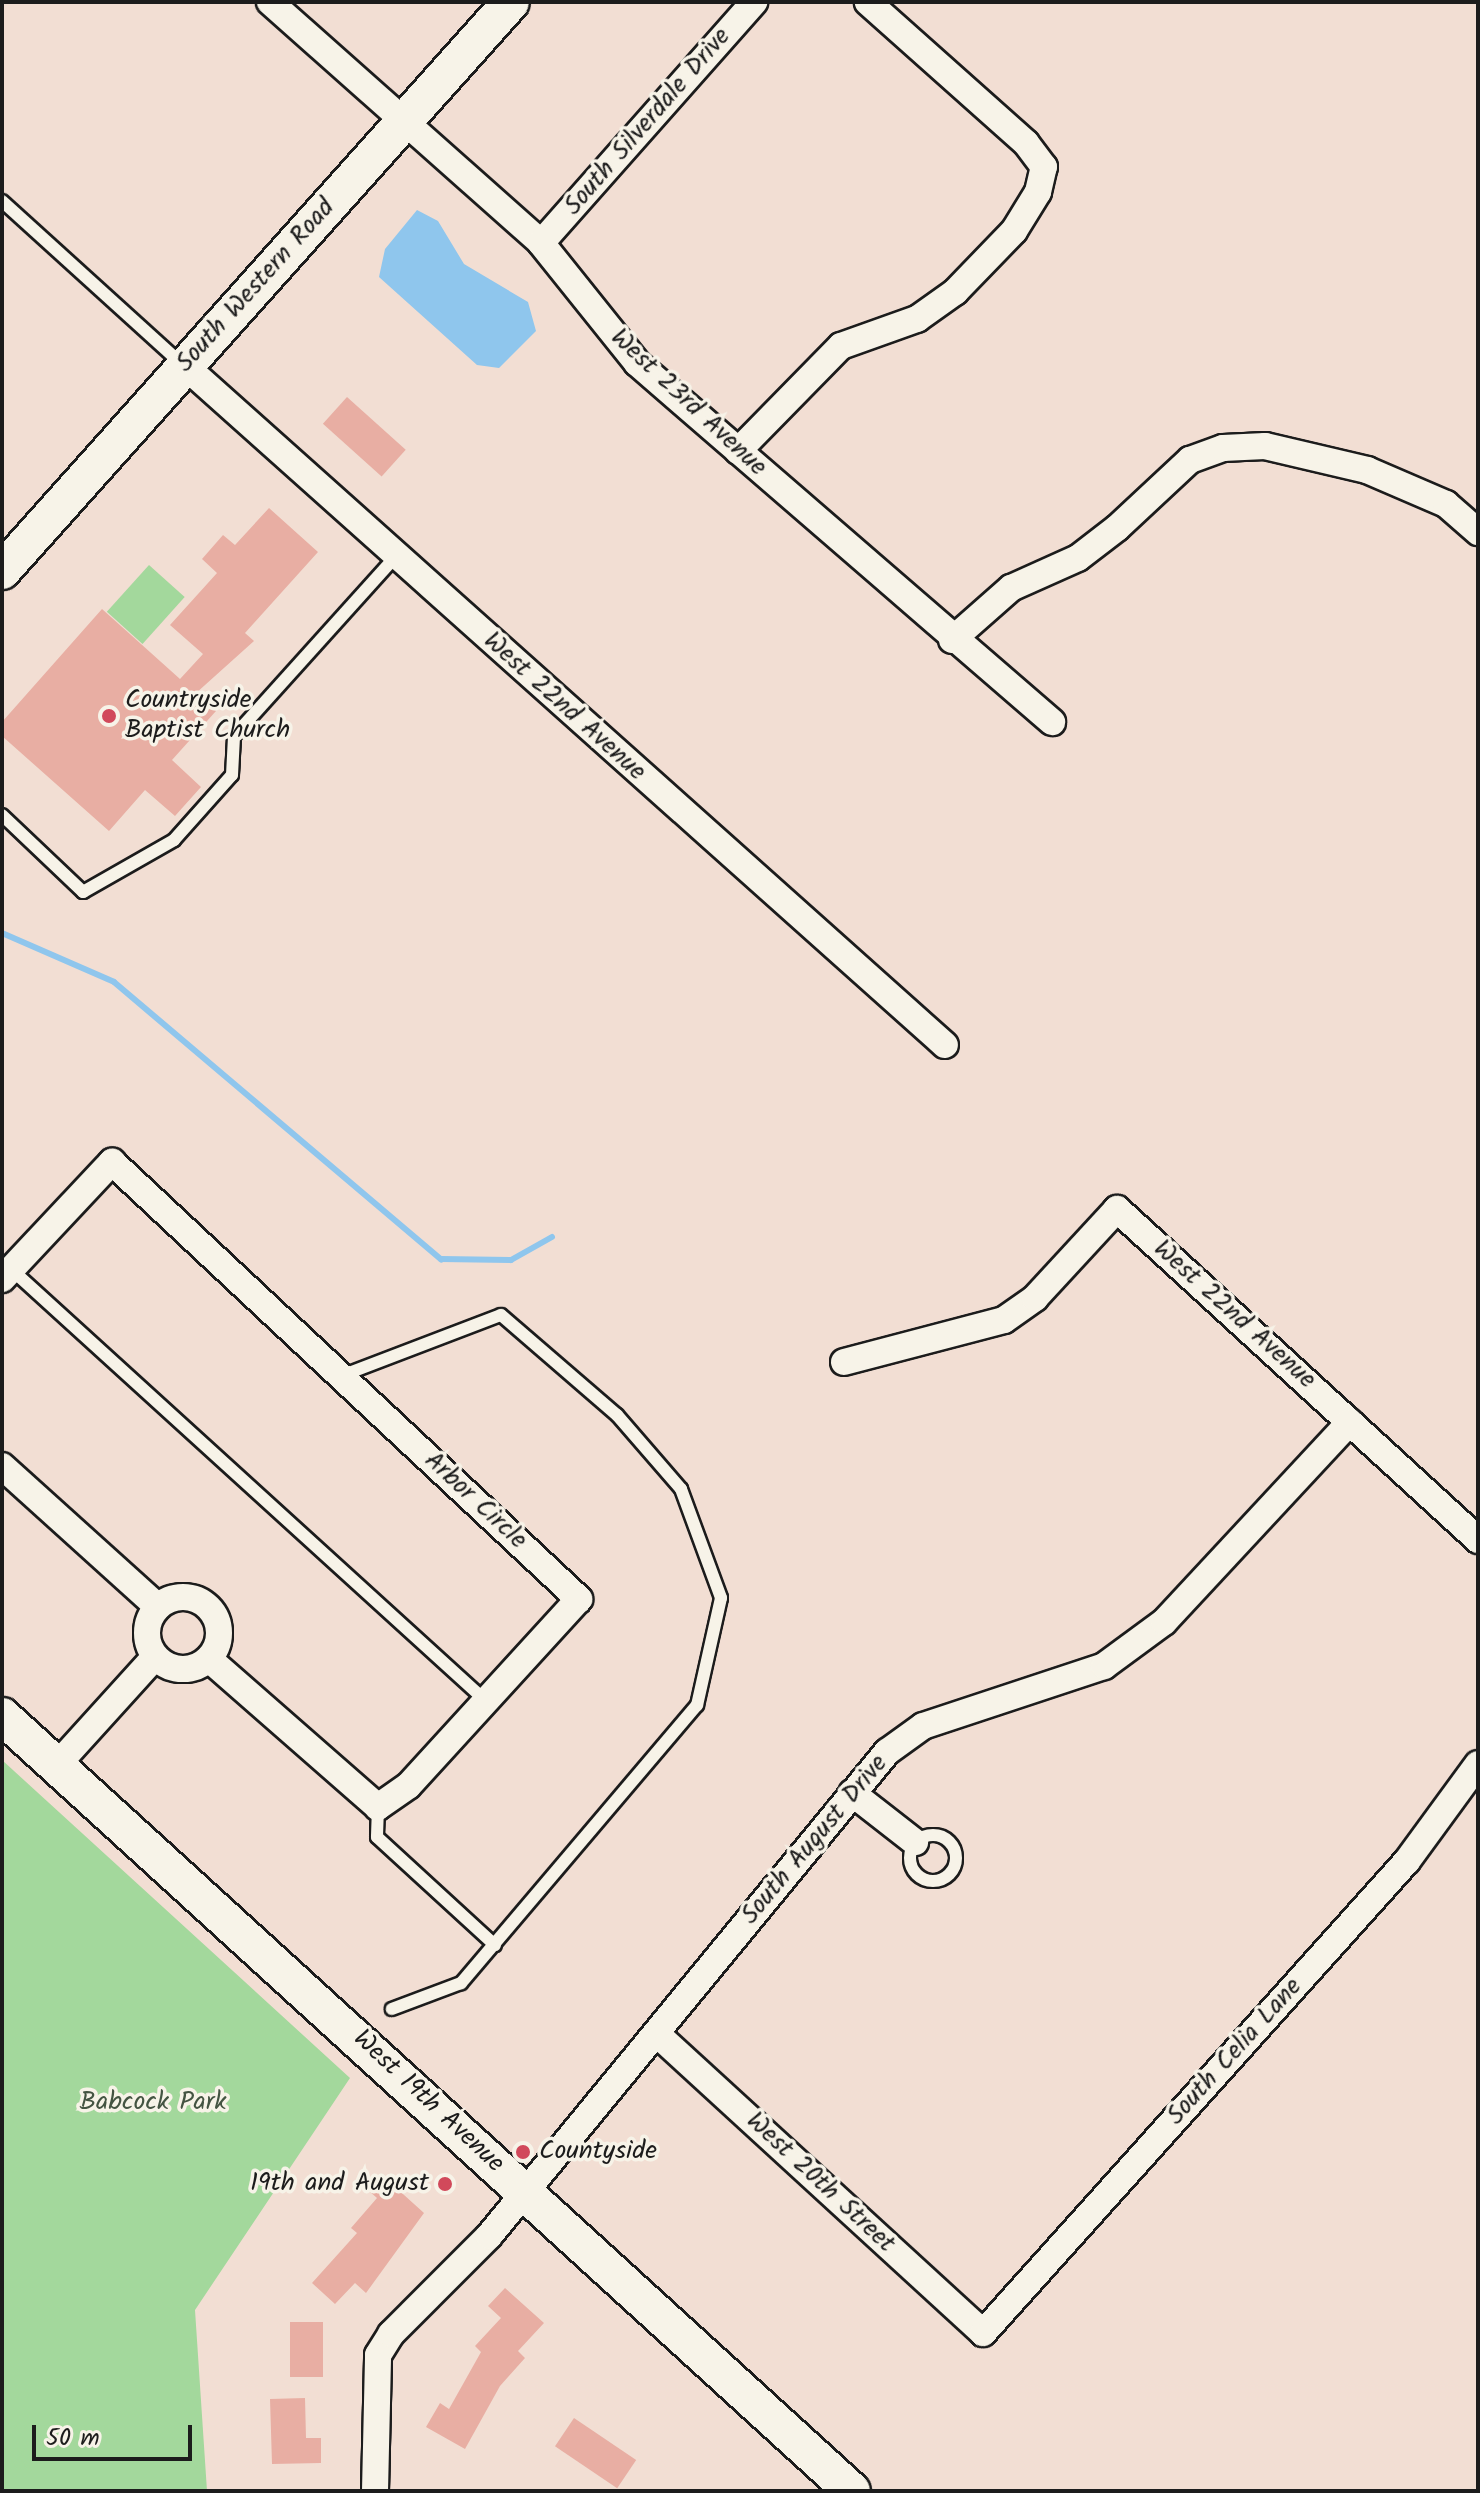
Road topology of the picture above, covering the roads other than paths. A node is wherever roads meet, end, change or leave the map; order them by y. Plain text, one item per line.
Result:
1 (270, 2) edge
2 (511, 2) edge
3 (754, 2) edge
4 (868, 2) edge
5 (404, 122) junction
6 (2, 201) edge
7 (541, 243) junction
8 (185, 366) junction
9 (738, 451) junction
10 (1478, 532) edge
11 (395, 557) junction
12 (2, 571) edge
13 (952, 640) junction
14 (1052, 722) dead end
15 (2, 815) edge
16 (945, 1045) dead end
17 (6, 1274) edge
18 (844, 1362) dead end
19 (341, 1376) junction
20 (1350, 1422) junction
21 (2, 1466) edge
22 (1478, 1540) edge
23 (158, 1607) junction
24 (155, 1657) junction
25 (209, 1659) junction
26 (487, 1702) junction
27 (2, 1716) edge
28 (1478, 1764) edge
29 (57, 1765) junction
30 (852, 1793) junction
31 (378, 1807) junction
32 (915, 1842) dead end
33 (495, 1945) junction
34 (392, 2009) dead end
35 (657, 2034) junction
36 (522, 2189) junction
37 (983, 2333) joint
38 (375, 2491) edge
39 (852, 2491) edge

1 - 5 street, West 23rd Avenue
2 - 5 street, South Western Road
3 - 7 street, South Silverdale Drive
4 - 9 street
5 - 7 street, West 23rd Avenue
5 - 8 street, South Western Road
6 - 8 lane
7 - 9 street, West 23rd Avenue
8 - 11 street, West 22nd Avenue
8 - 12 street, South Western Road
9 - 13 street, West 23rd Avenue
10 - 13 street
11 - 15 lane
11 - 16 street, West 22nd Avenue
13 - 14 street, West 23rd Avenue
17 - 19 street, Arbor Circle
17 - 26 lane
18 - 20 street, West 22nd Avenue
19 - 26 street, Arbor Circle
19 - 33 lane
20 - 22 street, West 22nd Avenue
20 - 30 street, South August Drive
21 - 23 street
23 - 24 street
23 - 25 street
24 - 25 street
24 - 29 street
25 - 31 street
26 - 31 street, Arbor Circle
27 - 29 street, West 19th Avenue
28 - 37 street, South Celia Lane
29 - 36 street, West 19th Avenue
30 - 32 street
30 - 35 street, South August Drive
31 - 33 lane
33 - 34 lane
35 - 36 street, South August Drive
35 - 37 street, West 20th Street
36 - 38 street, South August Drive
36 - 39 street, West 19th Avenue

